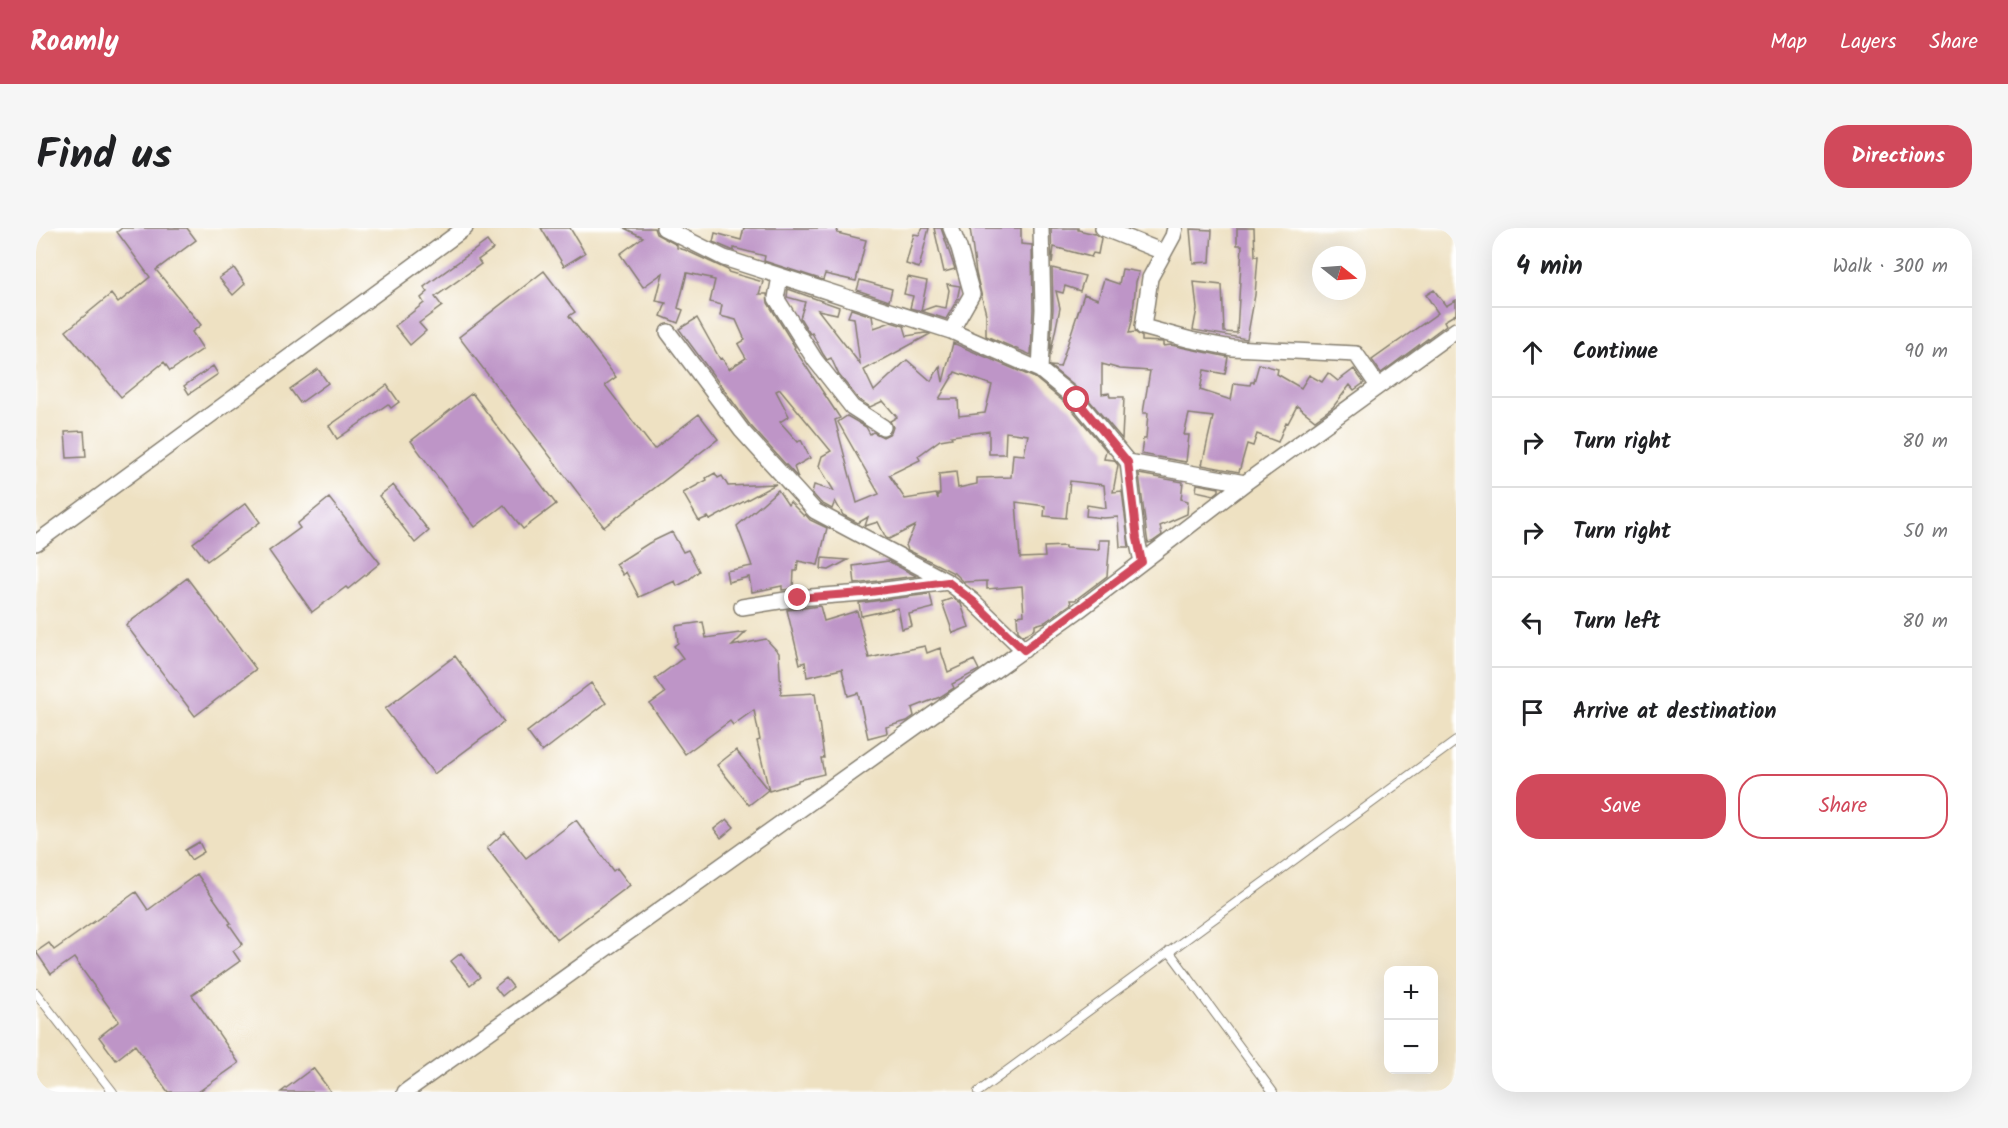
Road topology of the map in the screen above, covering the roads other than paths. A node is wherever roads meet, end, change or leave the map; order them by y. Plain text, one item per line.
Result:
1 (465, 228) edge
2 (664, 228) edge
3 (951, 228) edge
4 (1041, 228) edge
5 (1103, 228) edge
6 (1175, 228) edge
7 (1163, 252) junction
8 (780, 277) junction
9 (1456, 330) edge
10 (668, 332) dead end
11 (951, 332) junction
12 (1040, 370) junction
13 (1378, 386) junction
14 (883, 427) dead end
15 (1128, 462) junction
16 (1245, 483) junction
17 (36, 543) edge
18 (1142, 562) junction
19 (948, 582) junction
20 (742, 607) dead end
21 (1024, 650) junction
22 (1456, 741) edge
23 (1169, 951) junction
24 (36, 993) edge
25 (113, 1092) edge
26 (405, 1092) edge
27 (978, 1092) edge
28 (1273, 1092) edge

1 - 17 street
2 - 8 street
3 - 11 street
4 - 12 street
5 - 7 street
6 - 7 street
7 - 13 street
8 - 11 street
8 - 14 street
9 - 13 street
10 - 19 street
11 - 12 street
12 - 15 street
13 - 16 street
15 - 16 street
15 - 18 street
16 - 18 street
18 - 21 street
19 - 20 street
19 - 21 street
21 - 26 street
22 - 23 lane
23 - 27 lane
23 - 28 lane
24 - 25 lane

